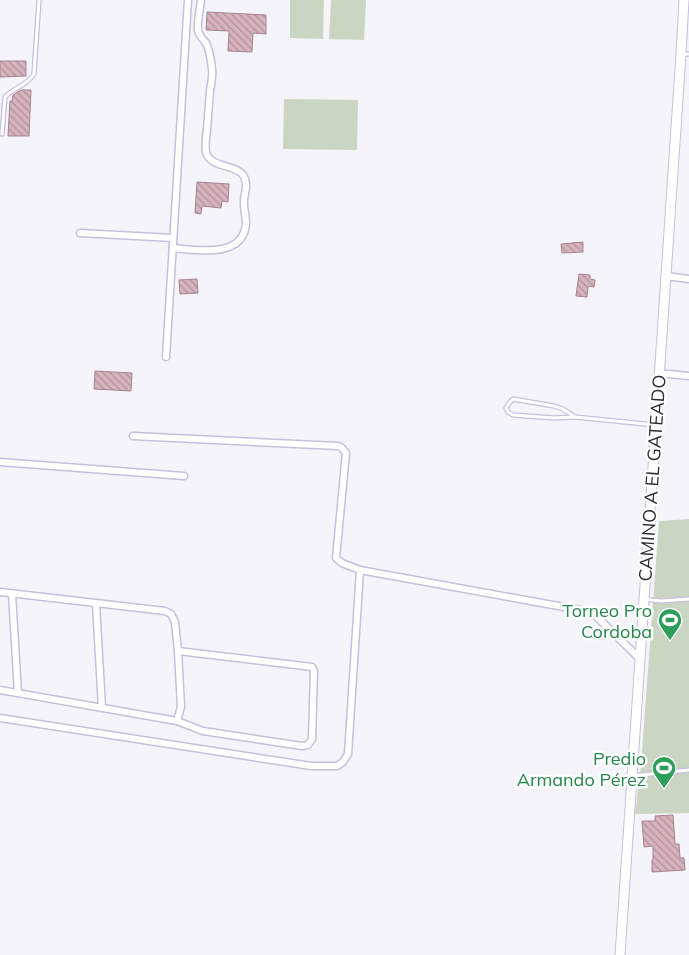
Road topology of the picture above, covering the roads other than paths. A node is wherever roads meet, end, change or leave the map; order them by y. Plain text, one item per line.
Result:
1 (39, 0) edge
2 (188, 0) edge
3 (201, 0) edge
4 (684, 0) edge
5 (186, 36) junction
6 (200, 36) junction
7 (686, 40) edge
8 (685, 54) edge
9 (2, 134) dead end
10 (80, 233) dead end
11 (173, 238) junction
12 (173, 248) junction
13 (666, 276) junction
14 (689, 279) edge
15 (166, 356) dead end
16 (659, 373) junction
17 (689, 376) edge
18 (574, 417) junction
19 (656, 425) junction
20 (133, 436) dead end
21 (0, 462) edge
22 (184, 476) dead end
23 (360, 570) junction
24 (0, 592) edge
25 (12, 594) junction
26 (644, 599) junction
27 (689, 599) edge
28 (96, 603) junction
29 (178, 651) junction
30 (640, 659) junction
31 (0, 690) edge
32 (18, 693) junction
33 (102, 708) junction
34 (0, 718) edge
35 (177, 721) junction
36 (689, 770) edge
37 (632, 776) junction
38 (620, 955) edge

1 - 9 lane
2 - 5 street
3 - 6 street
4 - 7 street, CAMINO A EL GATEADO
5 - 6 street
5 - 11 street
6 - 12 street
7 - 8 street, CAMINO A EL GATEADO
8 - 13 street, CAMINO A EL GATEADO
10 - 11 street
11 - 12 street
12 - 15 street
13 - 14 street
13 - 16 street, CAMINO A EL GATEADO
16 - 17 street
16 - 19 street, CAMINO A EL GATEADO
18 - 18 lane
18 - 19 lane
19 - 26 street, CAMINO A EL GATEADO
20 - 23 street
21 - 22 street
23 - 30 street
23 - 34 street
24 - 25 street
25 - 28 street
25 - 32 street
26 - 27 lane
26 - 30 street, CAMINO A EL GATEADO
28 - 29 street
28 - 33 street
29 - 35 street
29 - 35 street
30 - 37 street, CAMINO A EL GATEADO
31 - 32 street
32 - 33 street
33 - 35 street
36 - 37 lane
37 - 38 street, CAMINO A EL GATEADO

